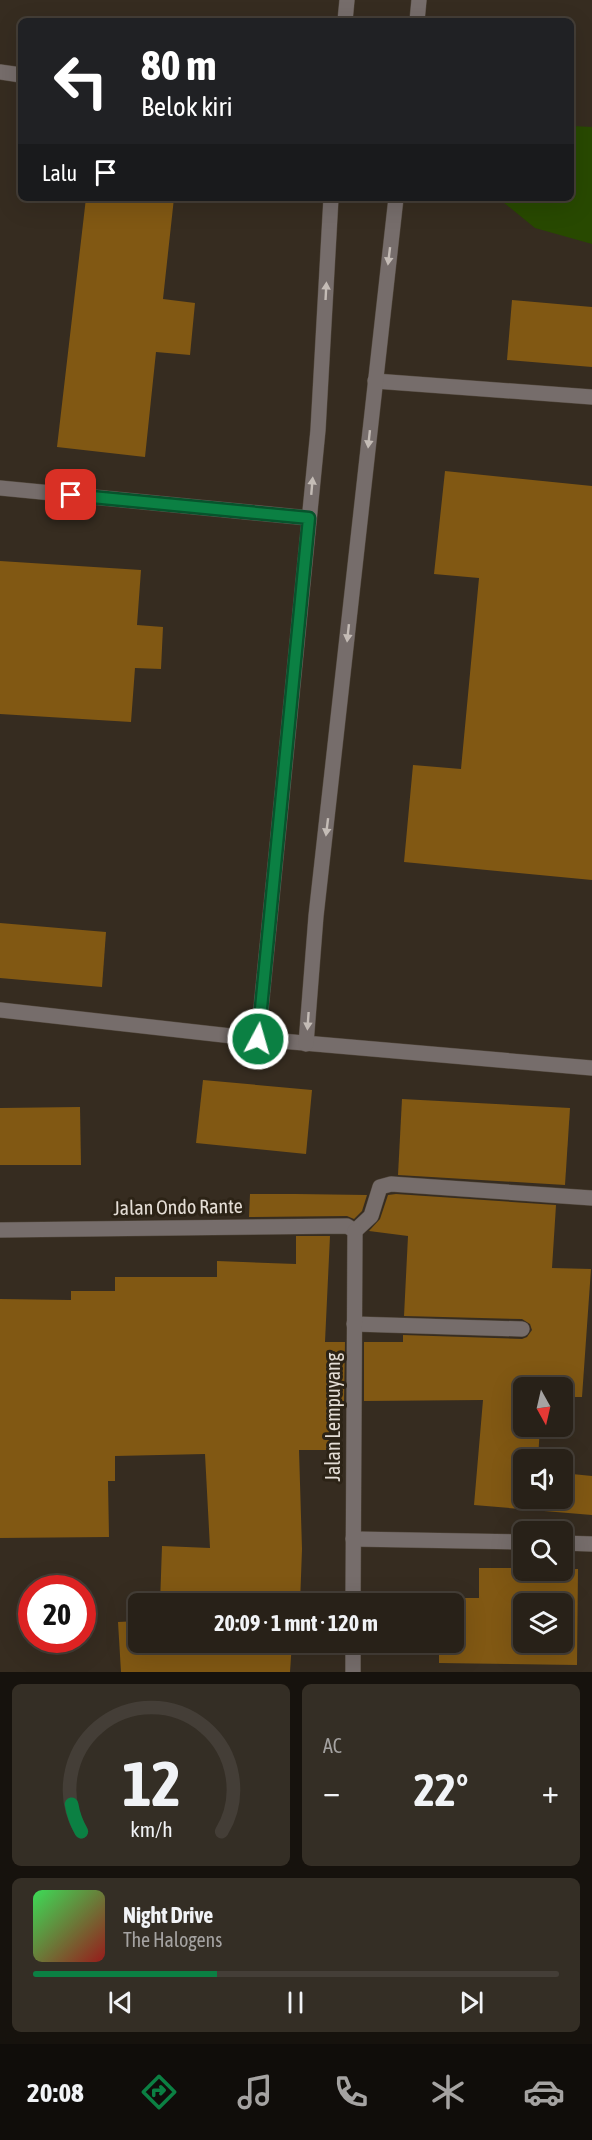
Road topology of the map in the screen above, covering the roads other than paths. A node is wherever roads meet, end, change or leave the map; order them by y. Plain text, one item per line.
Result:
1 (347, 0) edge
2 (419, 0) edge
3 (345, 18) edge
4 (417, 18) edge
5 (0, 72) edge
6 (18, 75) edge
7 (331, 201) edge
8 (396, 201) edge
9 (375, 381) junction
10 (592, 397) edge
11 (0, 488) edge
12 (309, 518) junction
13 (0, 1010) edge
14 (258, 1039) junction
15 (306, 1044) junction
16 (592, 1068) edge
17 (592, 1198) edge
18 (0, 1230) edge
19 (355, 1231) junction
20 (354, 1324) junction
21 (522, 1329) dead end
22 (353, 1539) junction
23 (513, 1542) edge
24 (573, 1543) edge
25 (592, 1544) edge
26 (353, 1593) edge
27 (353, 1653) edge
28 (353, 1672) edge

1 - 3 street
2 - 4 street
5 - 6 street
12 -> 7 street
8 -> 9 street
9 - 10 street
9 -> 15 street
11 - 12 street
12 - 14 street
13 - 14 street
14 - 15 street
15 - 16 street
17 - 19 street
18 - 19 street, Jalan Ondo Rante
19 - 20 street, Jalan Lempuyang
20 - 21 street
20 - 22 street, Jalan Lempuyang
22 - 23 street
22 - 26 street, Jalan Lempuyang
24 - 25 street
27 - 28 street

